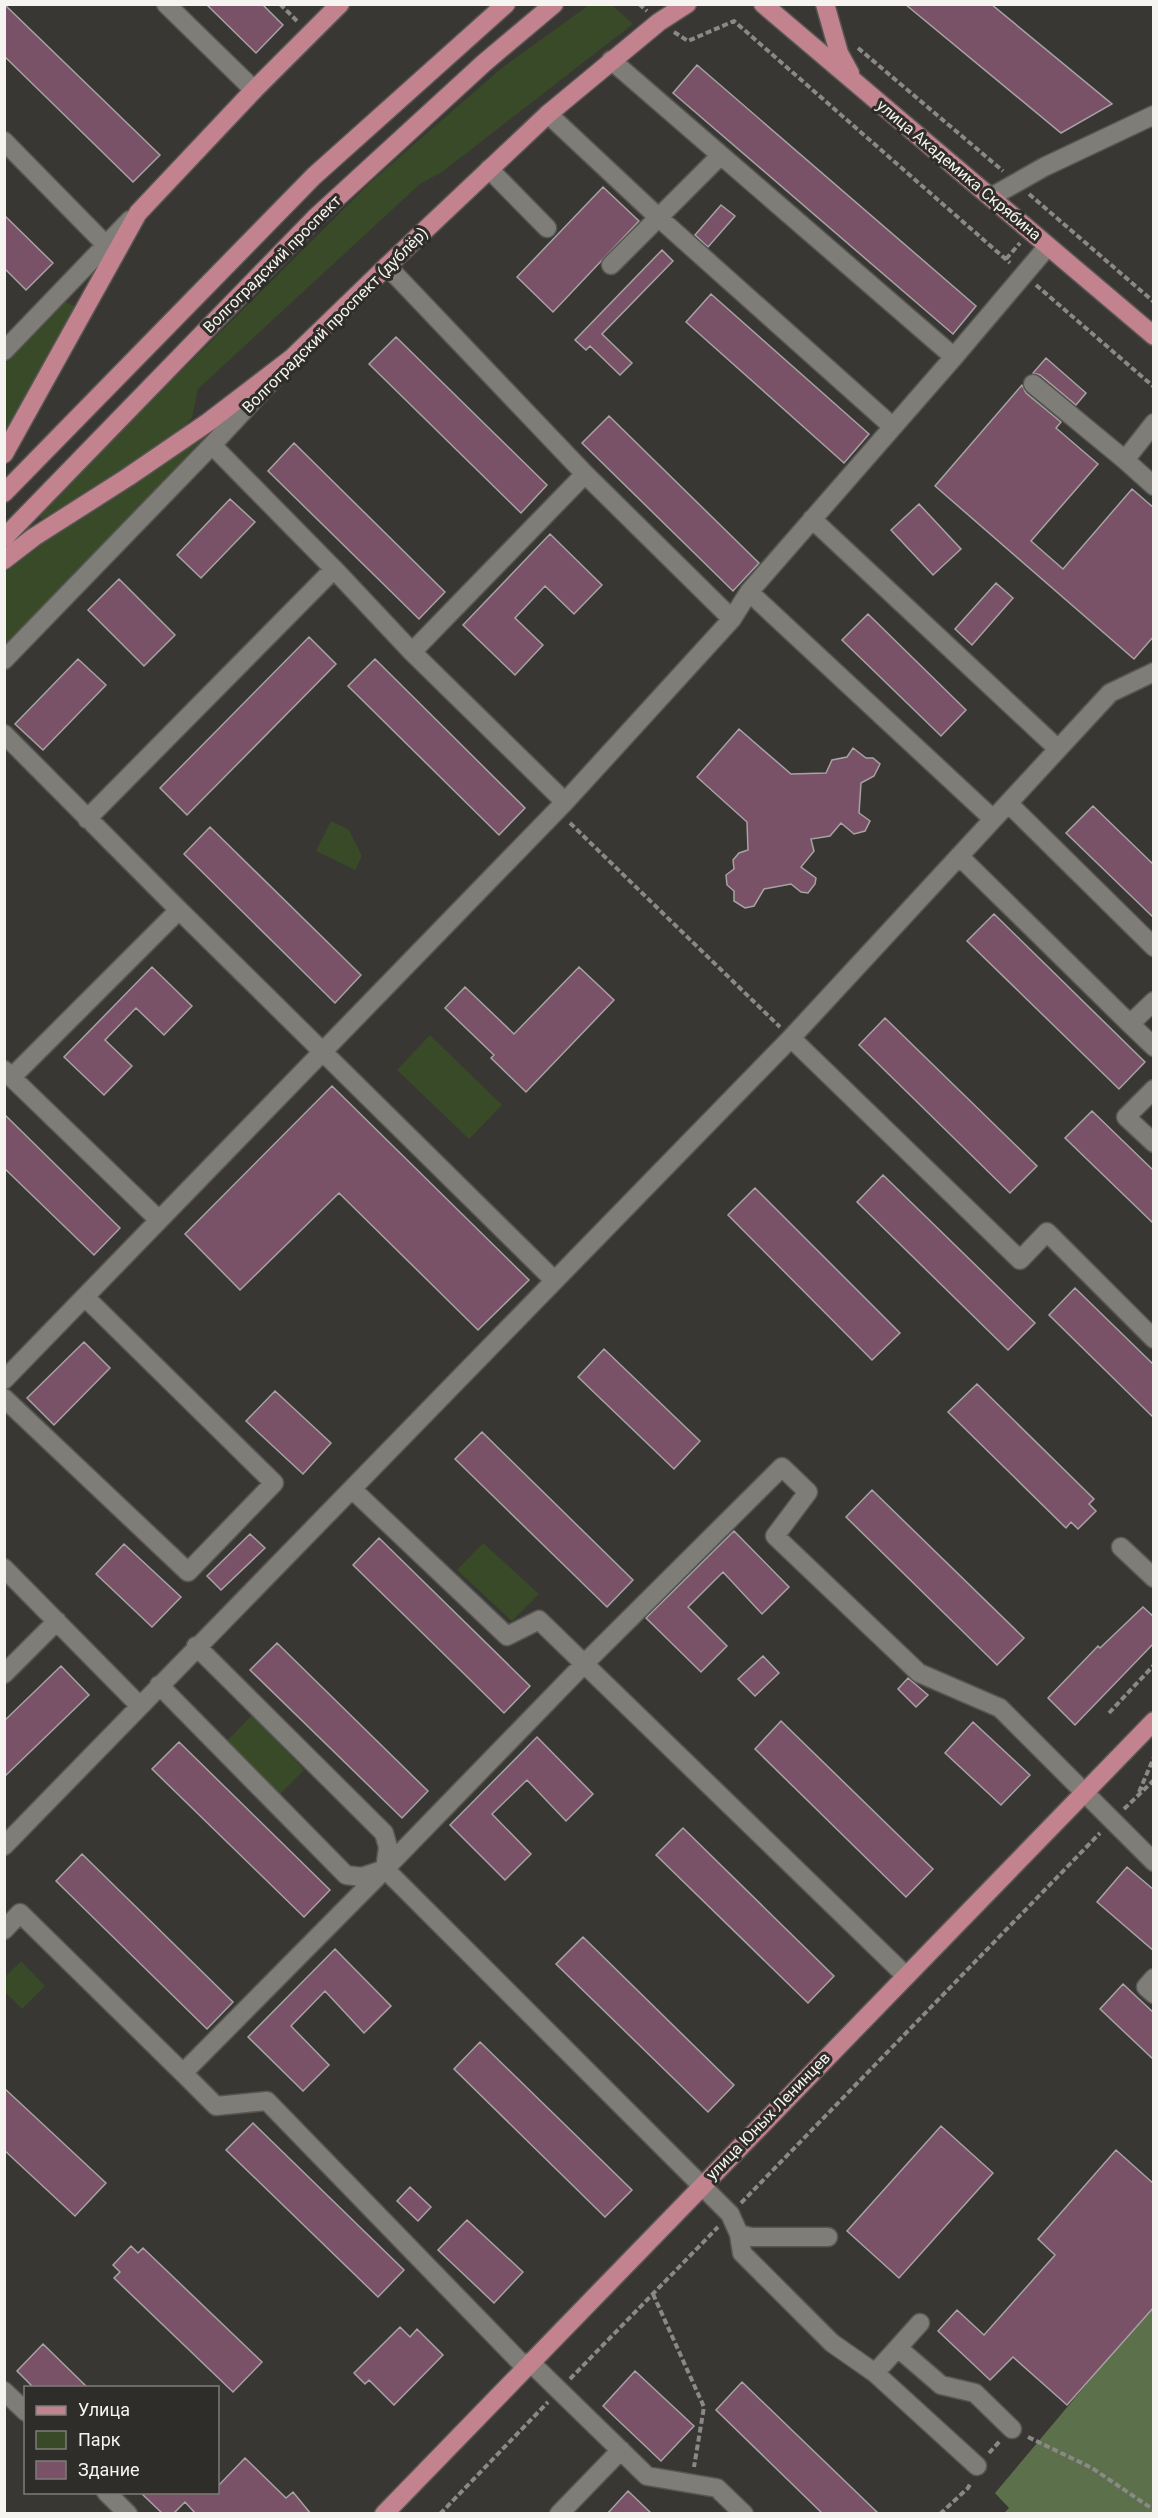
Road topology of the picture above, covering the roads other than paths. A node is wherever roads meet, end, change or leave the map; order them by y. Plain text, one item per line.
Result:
1 (340, 4) edge
2 (506, 4) edge
3 (554, 4) edge
4 (763, 4) edge
5 (825, 4) edge
6 (684, 5) edge
7 (176, 8) edge
8 (611, 60) junction
9 (856, 82) junction
10 (254, 90) junction
11 (548, 114) junction
12 (1154, 115) edge
13 (4, 141) edge
14 (720, 156) junction
15 (489, 169) junction
16 (992, 197) junction
17 (138, 213) junction
18 (658, 217) junction
19 (547, 228) dead end
20 (107, 246) junction
21 (1048, 246) junction
22 (611, 265) dead end
23 (387, 266) junction
24 (1154, 336) edge
25 (4, 351) edge
26 (954, 357) junction
27 (292, 358) junction
28 (1033, 384) dead end
29 (1154, 423) edge
30 (893, 427) junction
31 (212, 445) junction
32 (4, 454) edge
33 (1125, 460) junction
34 (585, 474) junction
35 (1154, 486) edge
36 (4, 494) edge
37 (812, 519) junction
38 (4, 538) edge
39 (4, 560) edge
40 (334, 569) junction
41 (749, 592) junction
42 (732, 619) junction
43 (412, 652) junction
44 (4, 660) edge
45 (1154, 672) edge
46 (4, 734) edge
47 (1058, 749) junction
48 (1008, 803) junction
49 (560, 806) junction
50 (87, 819) junction
51 (993, 819) junction
52 (959, 856) junction
53 (178, 910) junction
54 (1154, 947) edge
55 (1154, 1001) edge
56 (1130, 1024) junction
57 (790, 1038) junction
58 (1154, 1047) edge
59 (321, 1053) junction
60 (8, 1073) edge
61 (1154, 1089) edge
62 (1154, 1143) edge
63 (159, 1220) junction
64 (554, 1280) junction
65 (85, 1297) junction
66 (1154, 1338) edge
67 (4, 1380) edge
68 (4, 1398) edge
69 (352, 1489) junction
70 (1121, 1548) dead end
71 (4, 1568) edge
72 (1154, 1578) edge
73 (57, 1621) junction
74 (196, 1646) junction
75 (585, 1663) junction
76 (4, 1674) edge
77 (159, 1685) junction
78 (139, 1705) junction
79 (1154, 1721) edge
80 (1083, 1793) junction
81 (4, 1846) edge
82 (1154, 1862) edge
83 (384, 1869) junction
84 (4, 1930) edge
85 (905, 1975) junction
86 (1154, 1978) edge
87 (1154, 1994) edge
88 (183, 2073) junction
89 (702, 2184) junction
90 (739, 2235) junction
91 (828, 2237) dead end
92 (920, 2323) dead end
93 (898, 2348) junction
94 (527, 2364) junction
95 (875, 2373) junction
96 (4, 2391) edge
97 (24, 2410) edge
98 (1012, 2429) road end
99 (621, 2450) junction
100 (977, 2466) dead end
101 (107, 2494) edge
102 (128, 2514) edge
103 (384, 2514) edge
104 (559, 2514) edge
105 (744, 2514) edge

1 - 10 main road
2 - 36 main road, Волгоградский проспект
3 - 38 main road, Волгоградский проспект
4 - 9 main road, улица Академика Скрябина
5 - 9 main road
6 - 8 main road, Волгоградский проспект (дублёр)
7 - 10 street
8 - 11 main road, Волгоградский проспект (дублёр)
8 - 14 street
9 - 16 main road, улица Академика Скрябина
10 - 17 main road
11 - 15 main road, Волгоградский проспект (дублёр)
11 - 18 street
12 - 16 street
13 - 20 street
14 - 18 street
14 - 26 street
15 - 19 street
15 - 23 main road, Волгоградский проспект (дублёр)
16 - 21 main road, улица Академика Скрябина
17 - 20 street
17 - 32 main road
18 - 22 street
18 - 30 street
20 - 25 street
21 - 24 main road, улица Академика Скрябина
21 - 26 street
23 - 27 main road, Волгоградский проспект (дублёр)
23 - 34 street
26 - 30 street
27 - 31 street, Волгоградский проспект (дублёр)
27 - 39 main road
28 - 33 street
29 - 33 street
30 - 37 street
31 - 40 street
31 - 44 street, Волгоградский проспект (дублёр)
33 - 35 street
34 - 42 street
34 - 43 street
37 - 41 street
37 - 47 street
40 - 43 street
40 - 50 street
41 - 42 street
41 - 51 street
42 - 49 street
43 - 49 street
45 - 47 street
46 - 50 street
47 - 48 street
48 - 51 street
48 - 54 street
49 - 59 street
50 - 53 street
51 - 52 street
52 - 56 street
52 - 57 street
53 - 59 street
53 - 60 street
55 - 56 street
56 - 58 street
57 - 64 street
57 - 66 street
59 - 63 street
59 - 64 street
60 - 63 street
61 - 62 street
63 - 65 street
64 - 69 street
65 - 67 street
65 - 68 street
69 - 74 street
69 - 75 street
70 - 72 street
71 - 73 street
73 - 76 street
73 - 78 street
74 - 77 street
74 - 83 street
75 - 80 street
75 - 83 street
75 - 85 street
77 - 78 street
77 - 83 street
78 - 81 street
79 - 80 main road, улица Юных Ленинцев
80 - 82 street
80 - 85 main road, улица Юных Ленинцев
83 - 88 street
83 - 89 street
84 - 88 street
85 - 89 main road, улица Юных Ленинцев
86 - 87 street
88 - 94 street
89 - 90 street
89 - 94 main road, улица Юных Ленинцев
90 - 91 street
90 - 95 street
92 - 93 street
93 - 95 street
93 - 98 street
94 - 99 street
94 - 103 main road, улица Юных Ленинцев
95 - 100 street
96 - 97 street
99 - 104 street
99 - 105 street
101 - 102 street

